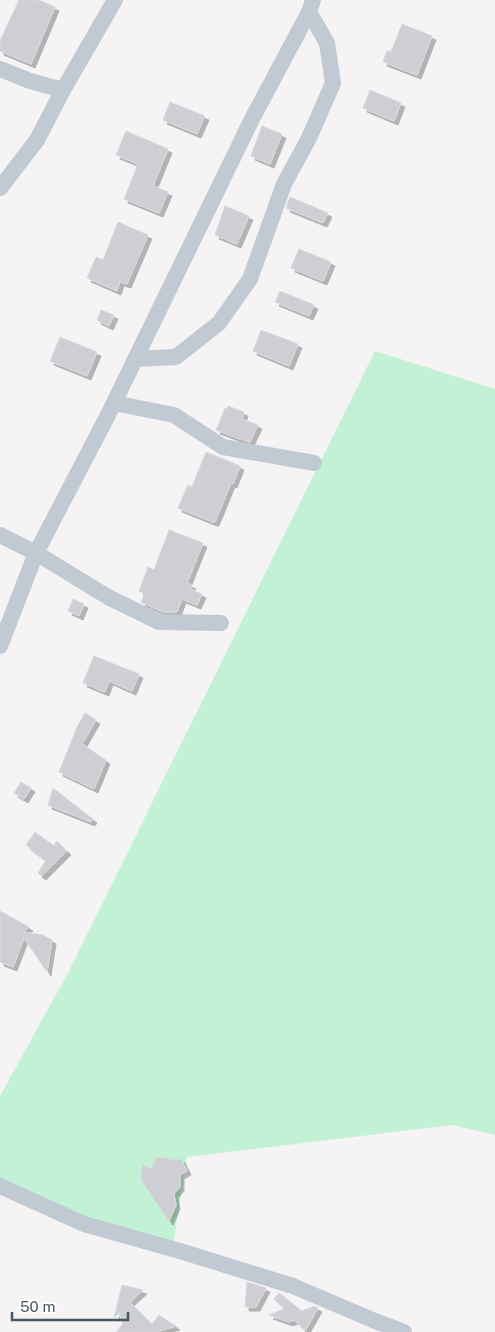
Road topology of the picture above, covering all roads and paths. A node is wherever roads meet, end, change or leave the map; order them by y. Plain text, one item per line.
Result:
1 (115, 0) edge
2 (311, 6) edge
3 (0, 69) edge
4 (63, 90) junction
5 (0, 188) edge
6 (135, 359) junction
7 (114, 403) junction
8 (314, 463) dead end
9 (0, 535) edge
10 (36, 553) junction
11 (221, 623) dead end
12 (0, 646) edge
13 (0, 1186) edge
14 (404, 1332) edge

1 - 4 street
2 - 6 street
2 - 6 street
3 - 4 street
4 - 5 street
6 - 7 street
7 - 8 street
7 - 10 street
9 - 10 street
10 - 11 street
10 - 12 street
13 - 14 street

